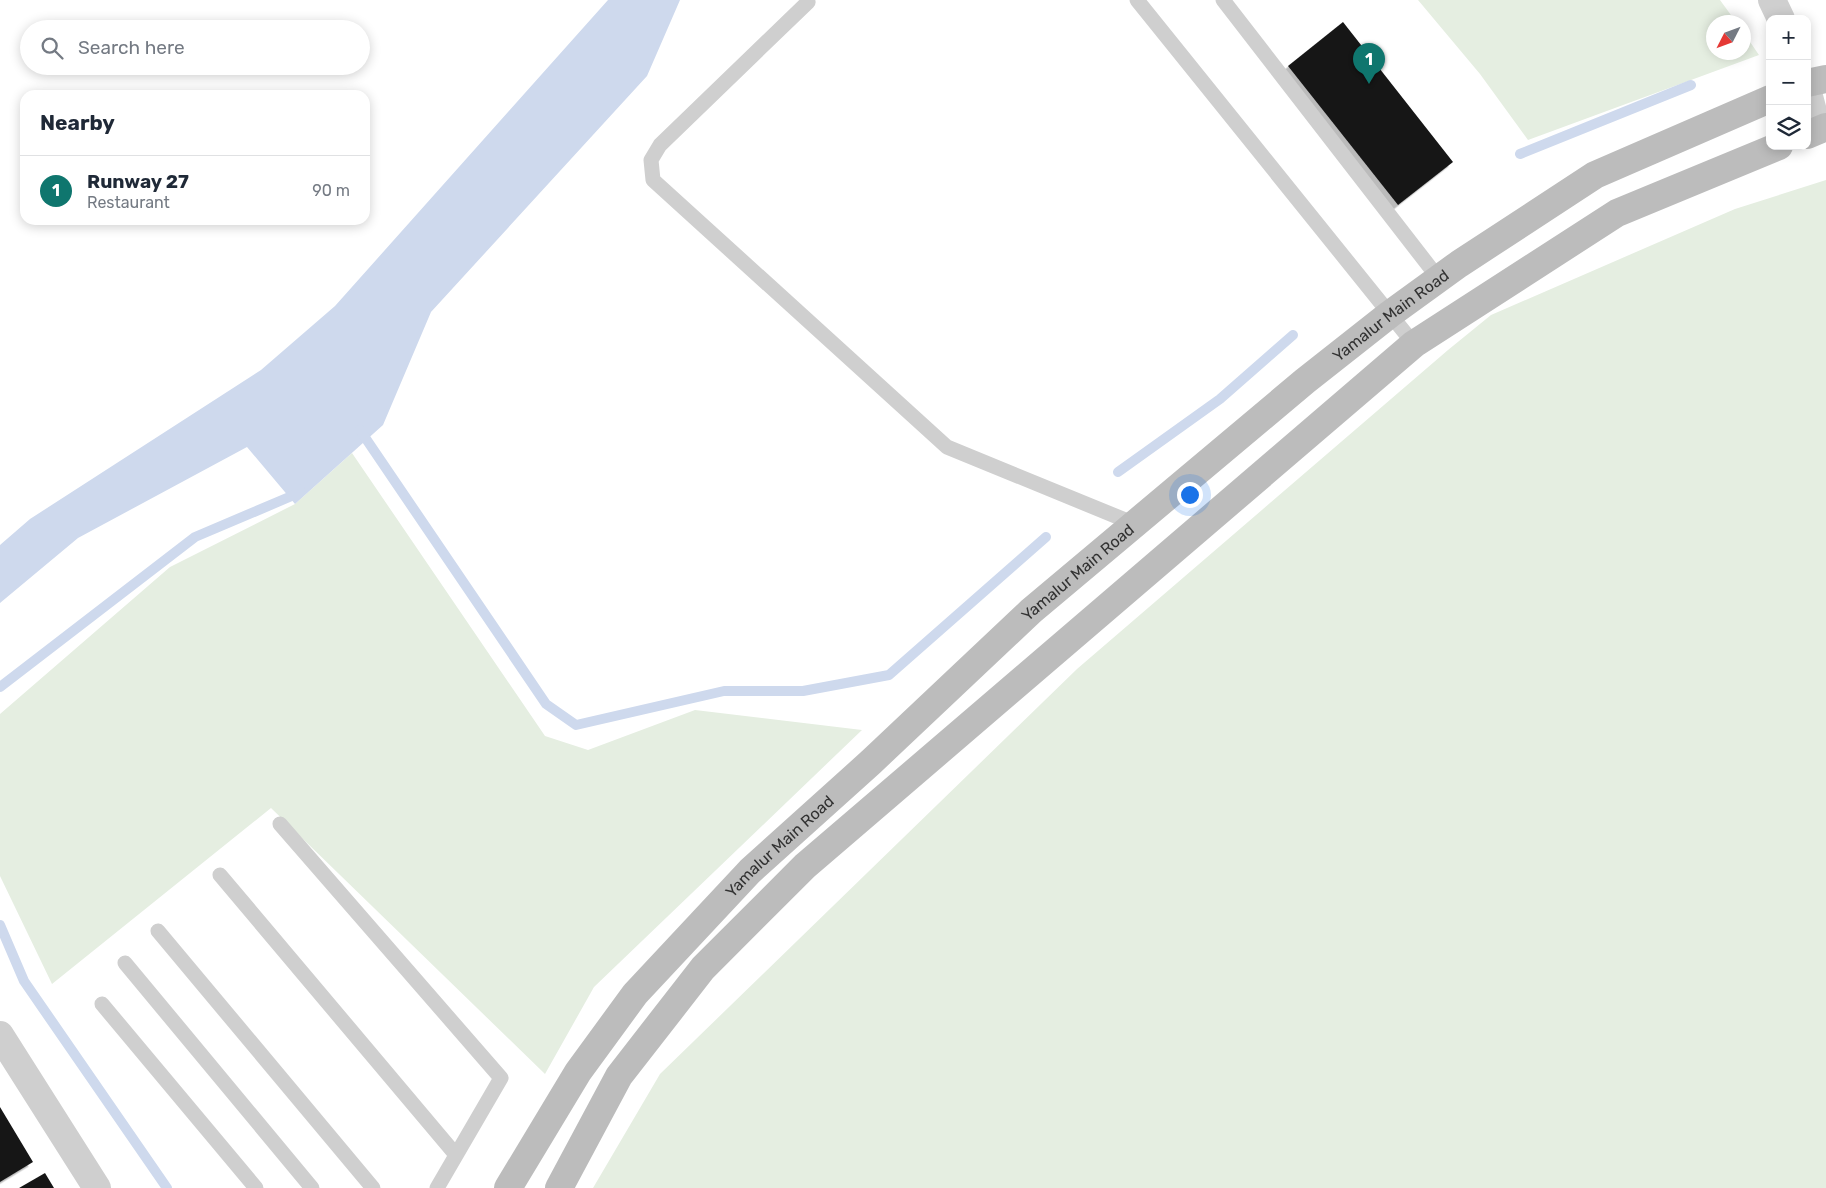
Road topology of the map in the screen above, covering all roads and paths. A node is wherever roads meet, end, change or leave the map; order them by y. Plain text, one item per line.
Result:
1 (807, 0) edge
2 (1138, 0) edge
3 (1223, 0) edge
4 (1772, 0) edge
5 (1779, 15) edge
6 (1826, 79) edge
7 (1811, 82) edge
8 (1766, 101) edge
9 (1811, 105) edge
10 (1817, 131) edge
11 (1770, 150) edge
12 (1439, 279) junction
13 (1390, 314) junction
14 (1414, 344) junction
15 (1135, 524) junction
16 (280, 824) dead end
17 (220, 876) dead end
18 (158, 931) dead end
19 (124, 962) dead end
20 (102, 1004) dead end
21 (0, 1035) edge
22 (456, 1155) junction
23 (97, 1188) edge
24 (256, 1188) edge
25 (312, 1188) edge
26 (373, 1188) edge
27 (437, 1188) edge
28 (508, 1188) edge
29 (558, 1188) edge

1 - 15 lane
2 - 13 lane
3 - 12 lane
4 - 5 street
6 - 7 street
8 - 12 street, Yamalur Main Road
9 - 10 street
11 - 14 street, Yamalur Main Road
12 - 13 street, Yamalur Main Road
13 - 14 lane
13 - 15 street, Yamalur Main Road
14 - 29 street, Yamalur Main Road
15 - 28 street, Yamalur Main Road
16 - 22 lane
17 - 22 lane
18 - 26 lane
19 - 25 lane
20 - 24 lane
21 - 23 street
22 - 27 lane

